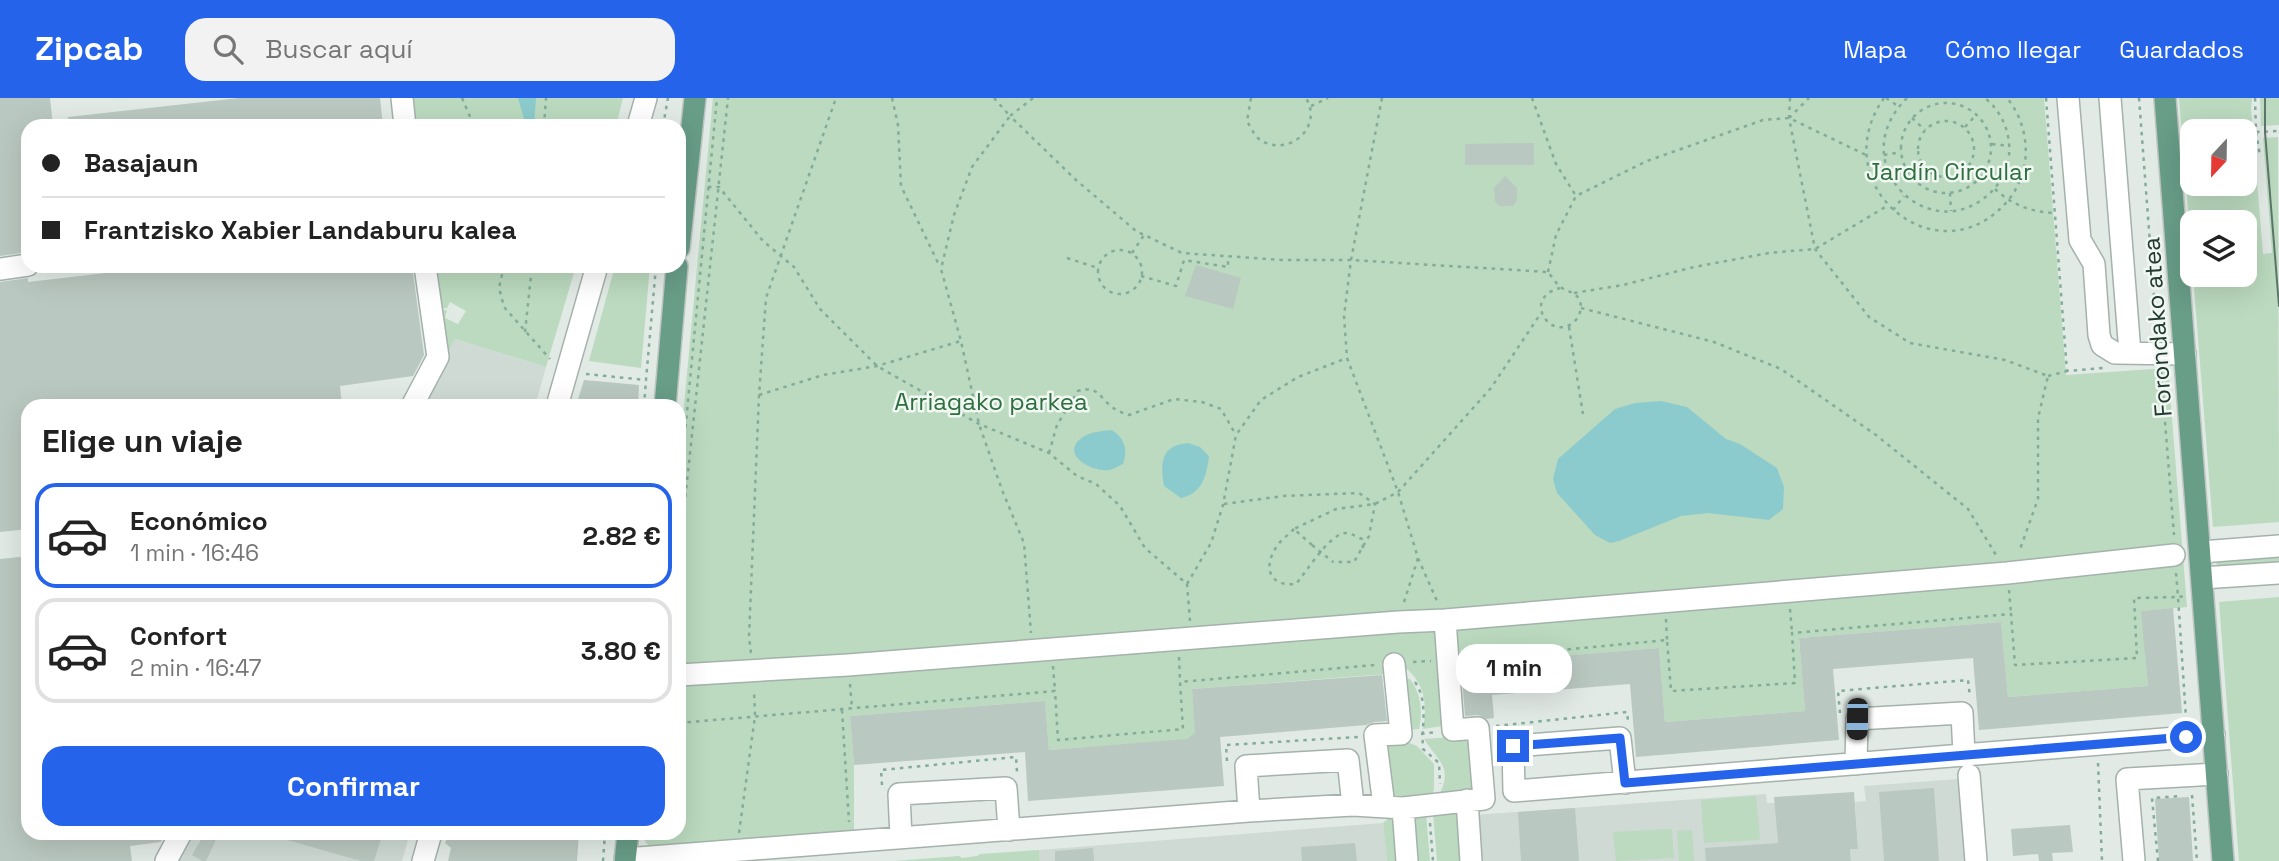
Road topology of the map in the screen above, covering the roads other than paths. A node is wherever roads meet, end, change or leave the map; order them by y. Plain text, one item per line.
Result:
1 (402, 98) edge
2 (646, 98) edge
3 (695, 98) edge
4 (2068, 98) edge
5 (2109, 98) edge
6 (2165, 98) edge
7 (404, 119) edge
8 (640, 119) edge
9 (686, 182) edge
10 (21, 266) edge
11 (0, 269) edge
12 (426, 273) edge
13 (595, 273) edge
14 (671, 273) edge
15 (2130, 354) junction
16 (2185, 354) junction
17 (416, 399) edge
18 (560, 399) edge
19 (665, 399) edge
20 (2174, 545) road end
21 (2279, 546) edge
22 (2201, 552) junction
23 (2279, 573) edge
24 (2202, 578) junction
25 (1445, 620) junction
26 (1394, 664) road end
27 (686, 675) edge
28 (2214, 734) junction
29 (1856, 764) junction
30 (1967, 765) junction
31 (2217, 774) junction
32 (1625, 783) junction
33 (1467, 800) junction
34 (1353, 805) junction
35 (1393, 807) junction
36 (1249, 811) junction
37 (1009, 830) junction
38 (901, 838) junction
39 (177, 840) edge
40 (429, 840) edge
41 (627, 840) edge
42 (625, 860) edge
43 (166, 861) edge
44 (423, 861) edge
45 (1407, 861) edge
46 (1471, 861) edge
47 (1976, 861) edge
48 (2134, 861) edge
49 (2223, 861) edge

1 - 7 street
2 - 8 street
3 - 9 main road
4 - 15 street
5 - 15 street
6 - 16 main road, Forondako atea
10 - 11 street
12 - 17 street
13 - 18 street
14 - 19 main road
15 - 16 street
16 - 22 main road, Forondako atea
20 - 25 street
21 - 22 street
22 - 24 main road, Forondako atea
23 - 24 street
24 - 28 main road, Forondako atea
25 - 27 street
25 - 33 street
26 - 35 street
28 - 30 street
28 - 31 main road, Forondako atea
29 - 30 street
29 - 30 street
29 - 32 street
30 - 47 street
31 - 48 street
31 - 49 main road, Forondako atea
32 - 32 street
33 - 35 street
33 - 46 street
34 - 35 street
34 - 36 street
34 - 36 street
35 - 45 street
36 - 37 street
37 - 38 street
37 - 38 street
38 - 42 street
39 - 43 street
40 - 44 street
41 - 42 main road

